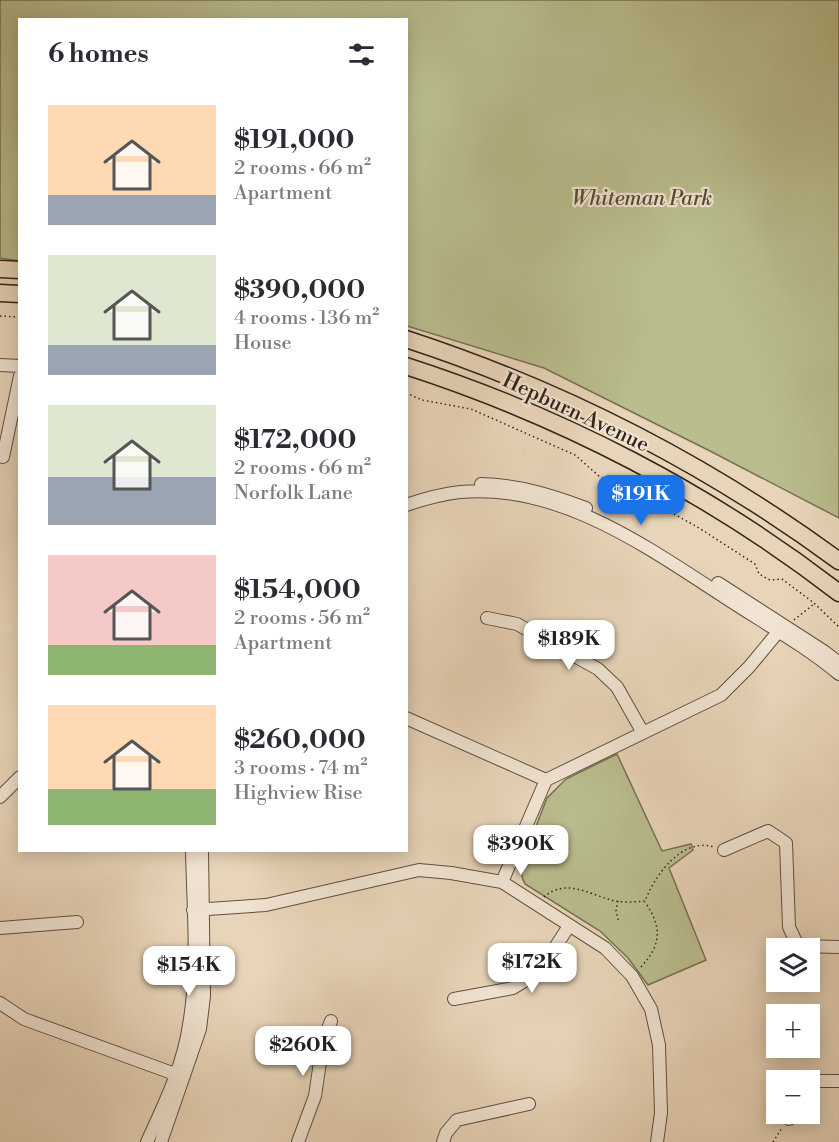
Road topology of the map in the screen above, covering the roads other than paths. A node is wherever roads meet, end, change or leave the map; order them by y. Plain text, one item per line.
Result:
1 (0, 269) edge
2 (18, 270) edge
3 (0, 293) edge
4 (18, 294) edge
5 (408, 340) edge
6 (0, 364) edge
7 (18, 366) edge
8 (408, 367) edge
9 (18, 386) edge
10 (3, 457) dead end
11 (408, 496) edge
12 (408, 504) edge
13 (839, 561) edge
14 (839, 593) edge
15 (487, 618) dead end
16 (781, 629) junction
17 (839, 663) edge
18 (839, 674) edge
19 (408, 719) edge
20 (642, 733) junction
21 (18, 779) edge
22 (546, 780) junction
23 (0, 797) edge
24 (723, 850) road end
25 (192, 852) edge
26 (202, 852) edge
27 (502, 882) junction
28 (197, 910) junction
29 (76, 922) dead end
30 (569, 926) junction
31 (0, 928) edge
32 (839, 947) edge
33 (454, 999) dead end
34 (0, 1003) edge
35 (331, 1021) dead end
36 (180, 1076) junction
37 (820, 1081) edge
38 (839, 1081) edge
39 (529, 1104) dead end
40 (147, 1142) edge
41 (161, 1142) edge
42 (298, 1142) edge
43 (443, 1142) edge
44 (657, 1142) edge

1 - 2 main road
3 - 4 main road
5 - 13 main road, Hepburn Avenue
6 - 7 street
8 - 14 main road, Hepburn Avenue
9 - 10 street
11 - 16 street
12 - 16 street
15 - 20 street
16 - 17 street
16 - 18 street
16 - 20 street
19 - 22 street
20 - 22 street
21 - 23 street
22 - 27 street
24 - 32 street
25 - 28 street
26 - 28 street
27 - 28 street
27 - 30 street
28 - 36 street
29 - 31 street
30 - 33 street
30 - 44 street
34 - 36 street
35 - 42 street
36 - 40 street
36 - 41 street
37 - 38 street
39 - 43 street

